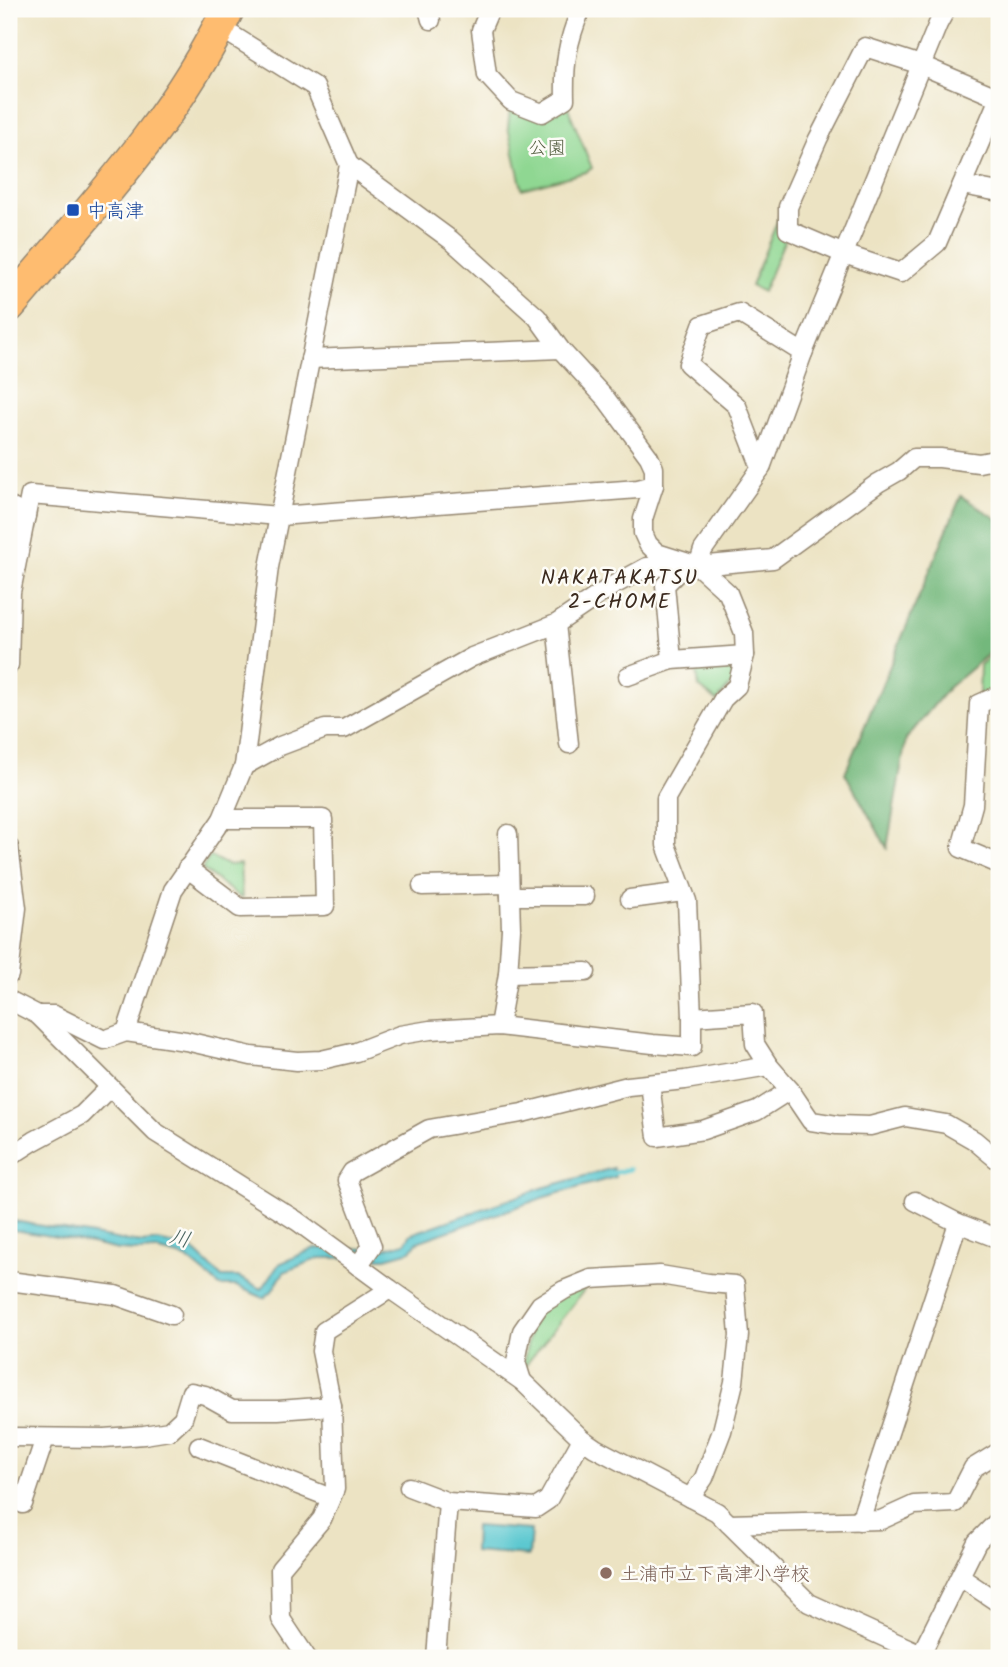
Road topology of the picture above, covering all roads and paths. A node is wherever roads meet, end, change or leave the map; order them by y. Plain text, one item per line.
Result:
1 (490, 9) edge
2 (581, 9) edge
3 (946, 9) edge
4 (224, 18) edge
5 (921, 65) junction
6 (999, 98) edge
7 (349, 165) junction
8 (962, 185) junction
9 (999, 192) edge
10 (844, 254) junction
11 (9, 306) edge
12 (560, 349) junction
13 (803, 353) junction
14 (310, 359) junction
15 (999, 459) edge
16 (761, 468) junction
17 (654, 485) junction
18 (9, 506) edge
19 (26, 516) junction
20 (279, 516) junction
21 (691, 566) junction
22 (556, 624) junction
23 (744, 655) junction
24 (672, 660) junction
25 (9, 666) edge
26 (628, 676) dead end
27 (999, 695) edge
28 (569, 744) dead end
29 (244, 766) junction
30 (222, 819) junction
31 (508, 834) dead end
32 (9, 847) edge
33 (999, 864) edge
34 (187, 869) junction
35 (422, 886) dead end
36 (510, 890) junction
37 (683, 892) junction
38 (585, 896) dead end
39 (630, 899) dead end
40 (586, 972) dead end
41 (508, 974) junction
42 (9, 975) edge
43 (9, 1000) edge
44 (38, 1015) junction
45 (692, 1017) junction
46 (499, 1026) junction
47 (125, 1032) junction
48 (769, 1066) junction
49 (650, 1084) junction
50 (110, 1087) junction
51 (790, 1090) junction
52 (9, 1157) edge
53 (999, 1161) edge
54 (915, 1201) dead end
55 (958, 1223) junction
56 (999, 1239) edge
57 (358, 1266) junction
58 (9, 1281) edge
59 (390, 1289) junction
60 (172, 1315) dead end
61 (522, 1381) junction
62 (332, 1406) junction
63 (9, 1437) edge
64 (45, 1438) junction
65 (582, 1439) junction
66 (200, 1446) dead end
67 (999, 1452) edge
68 (409, 1487) dead end
69 (331, 1498) junction
70 (690, 1498) junction
71 (448, 1502) junction
72 (23, 1504) dead end
73 (860, 1521) junction
74 (729, 1524) junction
75 (998, 1524) edge
76 (960, 1577) junction
77 (999, 1604) edge
78 (924, 1656) edge
79 (307, 1658) edge
80 (436, 1658) edge

1 - 2 street
3 - 5 street
4 - 7 street
4 - 11 highway
5 - 6 street
5 - 10 street
5 - 10 street
6 - 8 street
7 - 12 street
7 - 14 street
8 - 9 street
8 - 10 street
10 - 13 street
12 - 14 street
12 - 17 street
13 - 16 street
13 - 16 street
14 - 20 street
15 - 21 street
16 - 21 street
17 - 20 street
17 - 21 street
18 - 19 street
19 - 20 street
19 - 25 street
20 - 29 street
21 - 22 street
21 - 23 street
21 - 24 street
22 - 28 street
22 - 29 street
23 - 24 street
23 - 37 street
24 - 26 street
27 - 33 street
29 - 30 street
30 - 34 street
30 - 34 street
31 - 36 street
32 - 42 street
34 - 47 street
35 - 36 street
36 - 38 street
36 - 41 street
37 - 39 street
37 - 45 street
40 - 41 street
41 - 46 street
43 - 44 street
44 - 47 street
44 - 50 street
45 - 46 street
45 - 48 street
46 - 47 street
48 - 49 street
48 - 51 street
49 - 51 street
49 - 57 street
50 - 52 street
50 - 57 street
51 - 53 street
54 - 55 street
55 - 56 street
55 - 73 street
57 - 59 street
58 - 60 street
59 - 61 street
59 - 62 street
61 - 65 street
61 - 70 street
62 - 64 street
62 - 69 street
63 - 64 street
64 - 72 street
65 - 70 street
65 - 71 street
66 - 69 street
67 - 73 street
68 - 71 street
69 - 79 street
70 - 74 street
71 - 80 street
73 - 74 street
74 - 78 street
75 - 76 street
76 - 77 street
76 - 78 street

